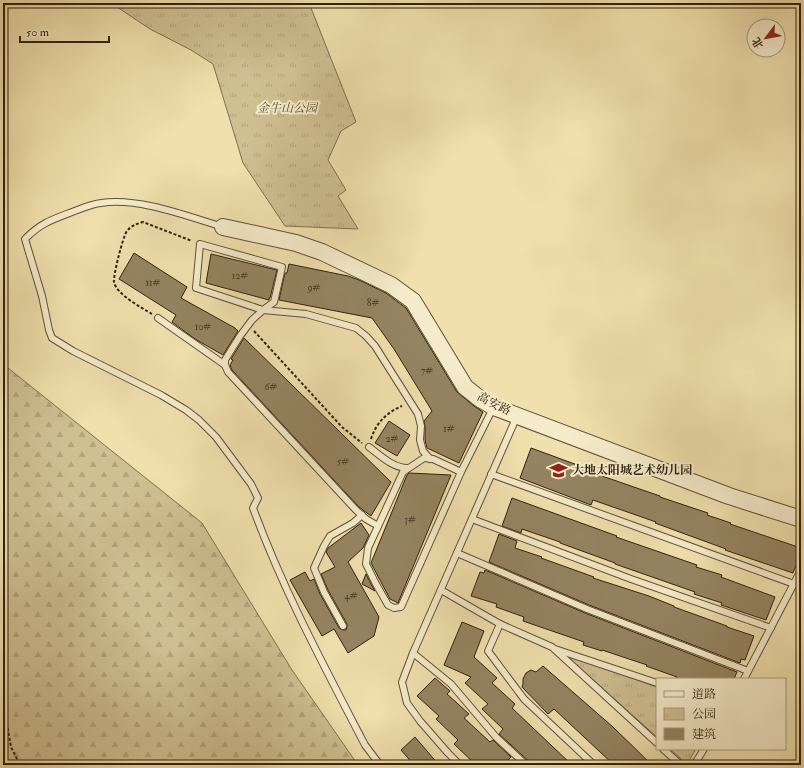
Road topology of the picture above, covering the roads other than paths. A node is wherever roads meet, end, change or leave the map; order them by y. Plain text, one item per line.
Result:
1 (223, 227) joint
2 (263, 310) junction
3 (158, 318) road end
4 (225, 365) junction
5 (494, 407) junction
6 (517, 416) junction
7 (369, 448) road end
8 (430, 459) junction
9 (408, 468) junction
10 (461, 472) junction
11 (491, 474) junction
12 (362, 515) junction
13 (797, 519) edge
14 (472, 520) junction
15 (378, 526) junction
16 (457, 553) junction
17 (801, 570) edge
18 (794, 584) junction
19 (441, 590) junction
20 (500, 624) junction
21 (343, 626) dead end
22 (770, 628) junction
23 (552, 647) junction
24 (413, 653) junction
25 (748, 671) junction
26 (744, 678) edge
27 (656, 683) edge
28 (656, 743) edge
29 (664, 750) edge
30 (703, 750) edge
31 (380, 765) edge
32 (460, 765) edge
33 (526, 765) edge
34 (594, 765) edge
35 (681, 765) edge
36 (694, 765) edge

1 - 5 street, 高安路
1 - 31 lane
2 - 2 lane
2 - 4 lane
2 - 8 lane
3 - 4 lane
4 - 12 lane
5 - 6 street, 高安路
5 - 10 lane
6 - 11 lane
6 - 13 street, 高安路
7 - 9 lane
8 - 9 lane
8 - 10 lane
9 - 15 lane
10 - 15 lane
11 - 14 lane
11 - 18 lane
12 - 15 lane
12 - 21 lane
14 - 16 lane
14 - 22 lane
16 - 19 lane
16 - 25 lane
17 - 18 lane
18 - 22 lane
19 - 20 lane
19 - 24 lane
20 - 23 lane
20 - 34 lane
22 - 25 lane
23 - 27 lane
23 - 28 lane
24 - 32 lane
24 - 33 lane
25 - 26 lane
29 - 35 lane
30 - 36 lane

